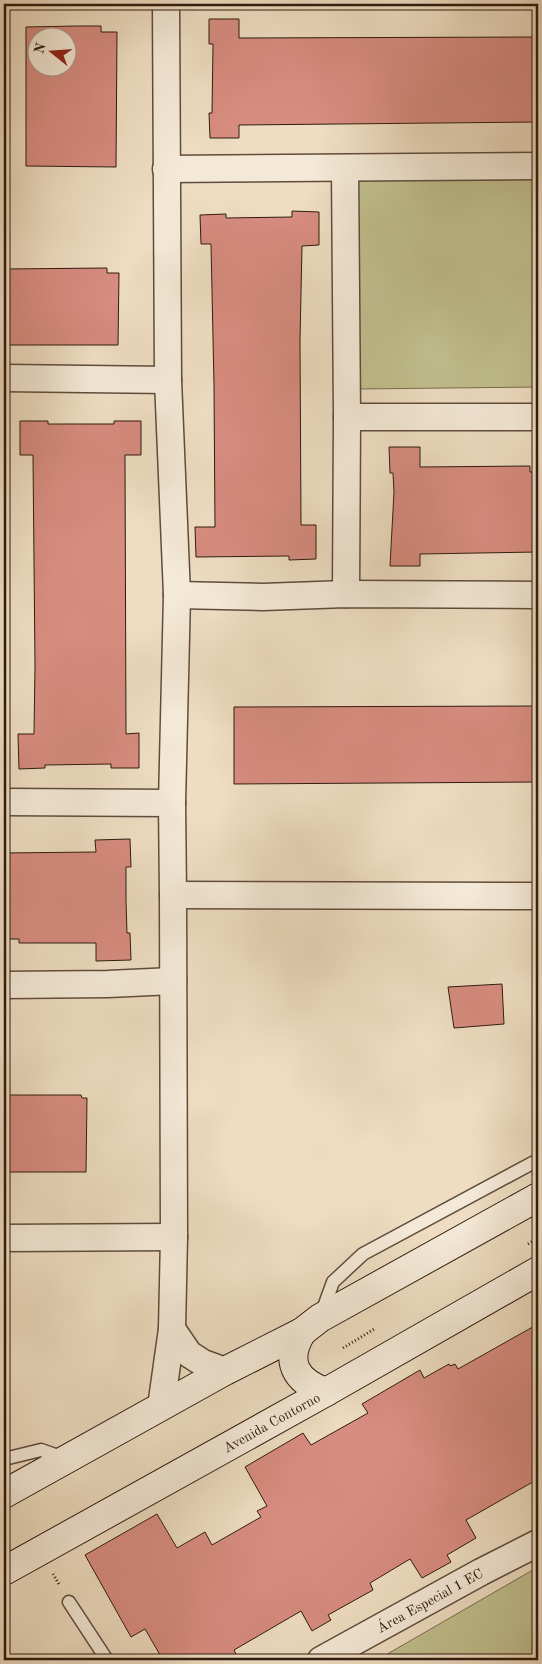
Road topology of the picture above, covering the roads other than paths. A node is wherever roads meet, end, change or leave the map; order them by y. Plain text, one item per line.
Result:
1 (166, 4) edge
2 (538, 166) edge
3 (345, 168) junction
4 (166, 169) junction
5 (4, 378) edge
6 (168, 380) junction
7 (347, 417) junction
8 (538, 417) edge
9 (346, 594) junction
10 (176, 595) junction
11 (538, 595) edge
12 (4, 802) edge
13 (172, 804) junction
14 (173, 895) junction
15 (538, 896) edge
16 (173, 981) junction
17 (4, 985) edge
18 (538, 1160) edge
19 (538, 1197) edge
20 (174, 1237) junction
21 (4, 1238) edge
22 (538, 1272) edge
23 (311, 1325) junction
24 (172, 1329) junction
25 (225, 1371) junction
26 (326, 1392) junction
27 (161, 1407) junction
28 (4, 1459) edge
29 (66, 1459) junction
30 (4, 1494) edge
31 (538, 1543) edge
32 (4, 1571) edge
33 (69, 1602) dead end
34 (107, 1660) edge
35 (321, 1660) edge

1 - 4 street
2 - 3 street
3 - 4 street
3 - 7 street
4 - 6 street
5 - 6 street
6 - 10 street
7 - 8 street
7 - 9 street
9 - 10 street
9 - 11 street
10 - 13 street
12 - 13 street
13 - 14 street
14 - 15 street
14 - 16 street
16 - 17 street
16 - 20 street
18 - 23 lane
19 - 23 main road
20 - 21 street
20 - 24 street
22 - 26 main road, Avenida Contorno
23 - 25 main road
23 - 26 main road
24 - 25 street
24 - 27 street
25 - 27 main road
26 - 32 main road, Avenida Contorno
27 - 29 main road
28 - 29 lane
29 - 30 main road
31 - 35 street, Área Especial 1 EC
33 - 34 lane

